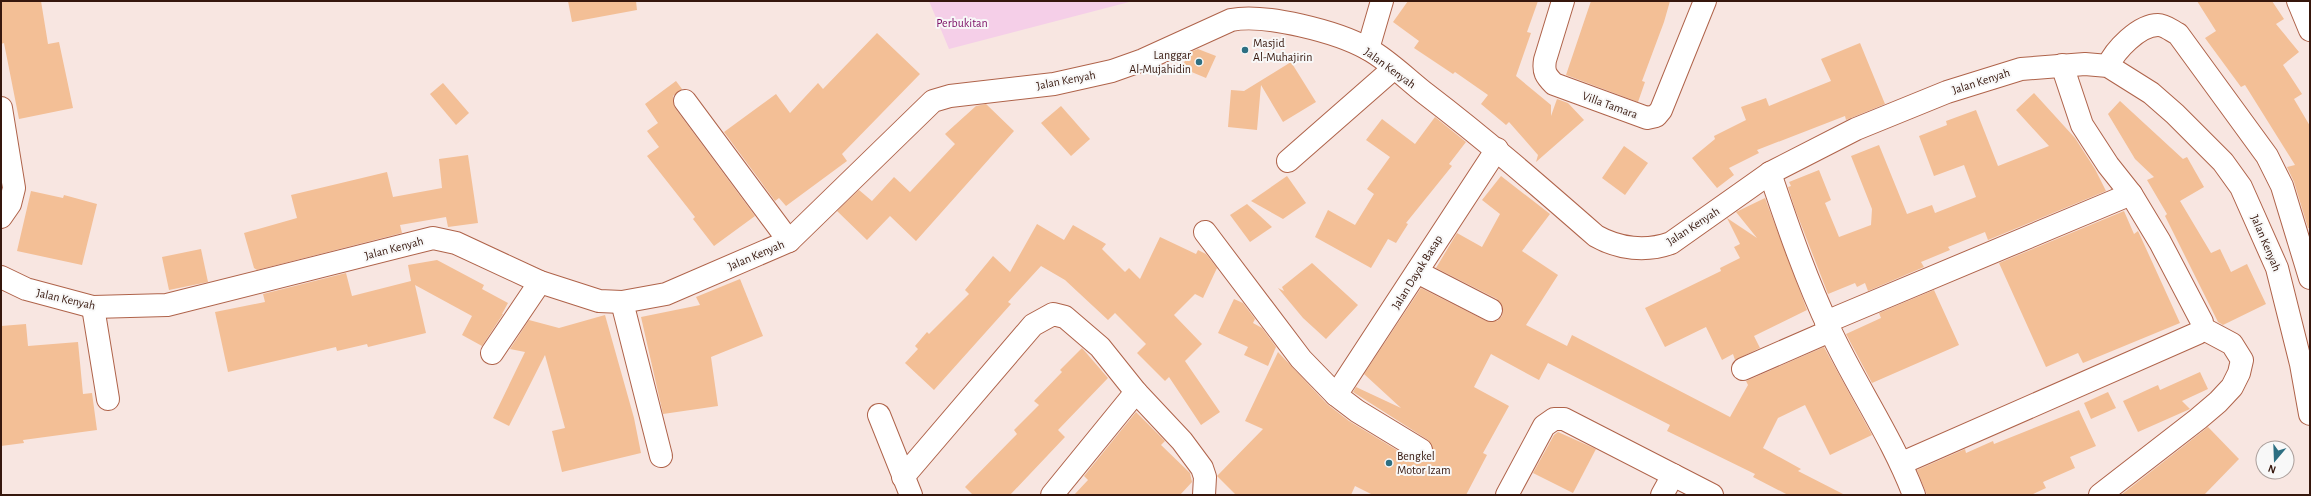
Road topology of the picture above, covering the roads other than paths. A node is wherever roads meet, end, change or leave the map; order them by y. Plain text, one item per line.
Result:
1 (1382, 1) edge
2 (1563, 1) edge
3 (1705, 1) edge
4 (2298, 1) edge
5 (2310, 30) edge
6 (1368, 49) junction
7 (2062, 65) junction
8 (2108, 66) junction
9 (1393, 68) junction
10 (685, 101) dead end
11 (1, 108) edge
12 (1497, 149) junction
13 (1288, 161) dead end
14 (1770, 173) junction
15 (2131, 194) junction
16 (1, 217) edge
17 (1205, 232) dead end
18 (789, 241) junction
19 (1417, 272) junction
20 (1, 277) edge
21 (2310, 278) edge
22 (540, 282) junction
23 (622, 302) junction
24 (93, 307) junction
25 (1491, 310) dead end
26 (1828, 326) junction
27 (2202, 328) junction
28 (492, 353) dead end
29 (1744, 369) dead end
30 (1136, 392) junction
31 (1336, 395) junction
32 (108, 399) dead end
33 (2309, 402) edge
34 (879, 415) dead end
35 (1421, 450) dead end
36 (661, 456) dead end
37 (1902, 463) junction
38 (1673, 475) junction
39 (907, 486) edge
40 (1052, 495) edge
41 (1204, 495) edge
42 (1507, 495) edge
43 (1662, 495) edge
44 (1712, 495) edge
45 (1914, 495) edge
46 (2100, 495) edge

1 - 6 street
2 - 3 street, Villa Tamara
4 - 5 street
6 - 9 street, Jalan Kenyah
6 - 18 street, Jalan Kenyah
7 - 8 street, Jalan Kenyah
7 - 14 street, Jalan Kenyah
7 - 15 street
8 - 21 street
8 - 33 street, Jalan Kenyah
9 - 12 street, Jalan Kenyah
9 - 13 street
10 - 18 street
11 - 16 street
12 - 14 street, Jalan Kenyah
12 - 19 street, Jalan Dayak Basap
14 - 26 street
15 - 26 street
15 - 27 street
17 - 31 street
18 - 23 street, Jalan Kenyah
19 - 25 street
19 - 31 street, Jalan Dayak Basap
20 - 24 street, Jalan Kenyah
22 - 23 street, Jalan Kenyah
22 - 24 street, Jalan Kenyah
22 - 28 street
23 - 36 street
24 - 32 street
26 - 29 street
26 - 37 street
27 - 37 street
27 - 46 street
30 - 39 street
30 - 40 street
30 - 41 street
31 - 35 street
34 - 39 street
37 - 45 street
38 - 42 street
38 - 43 street
38 - 44 street

